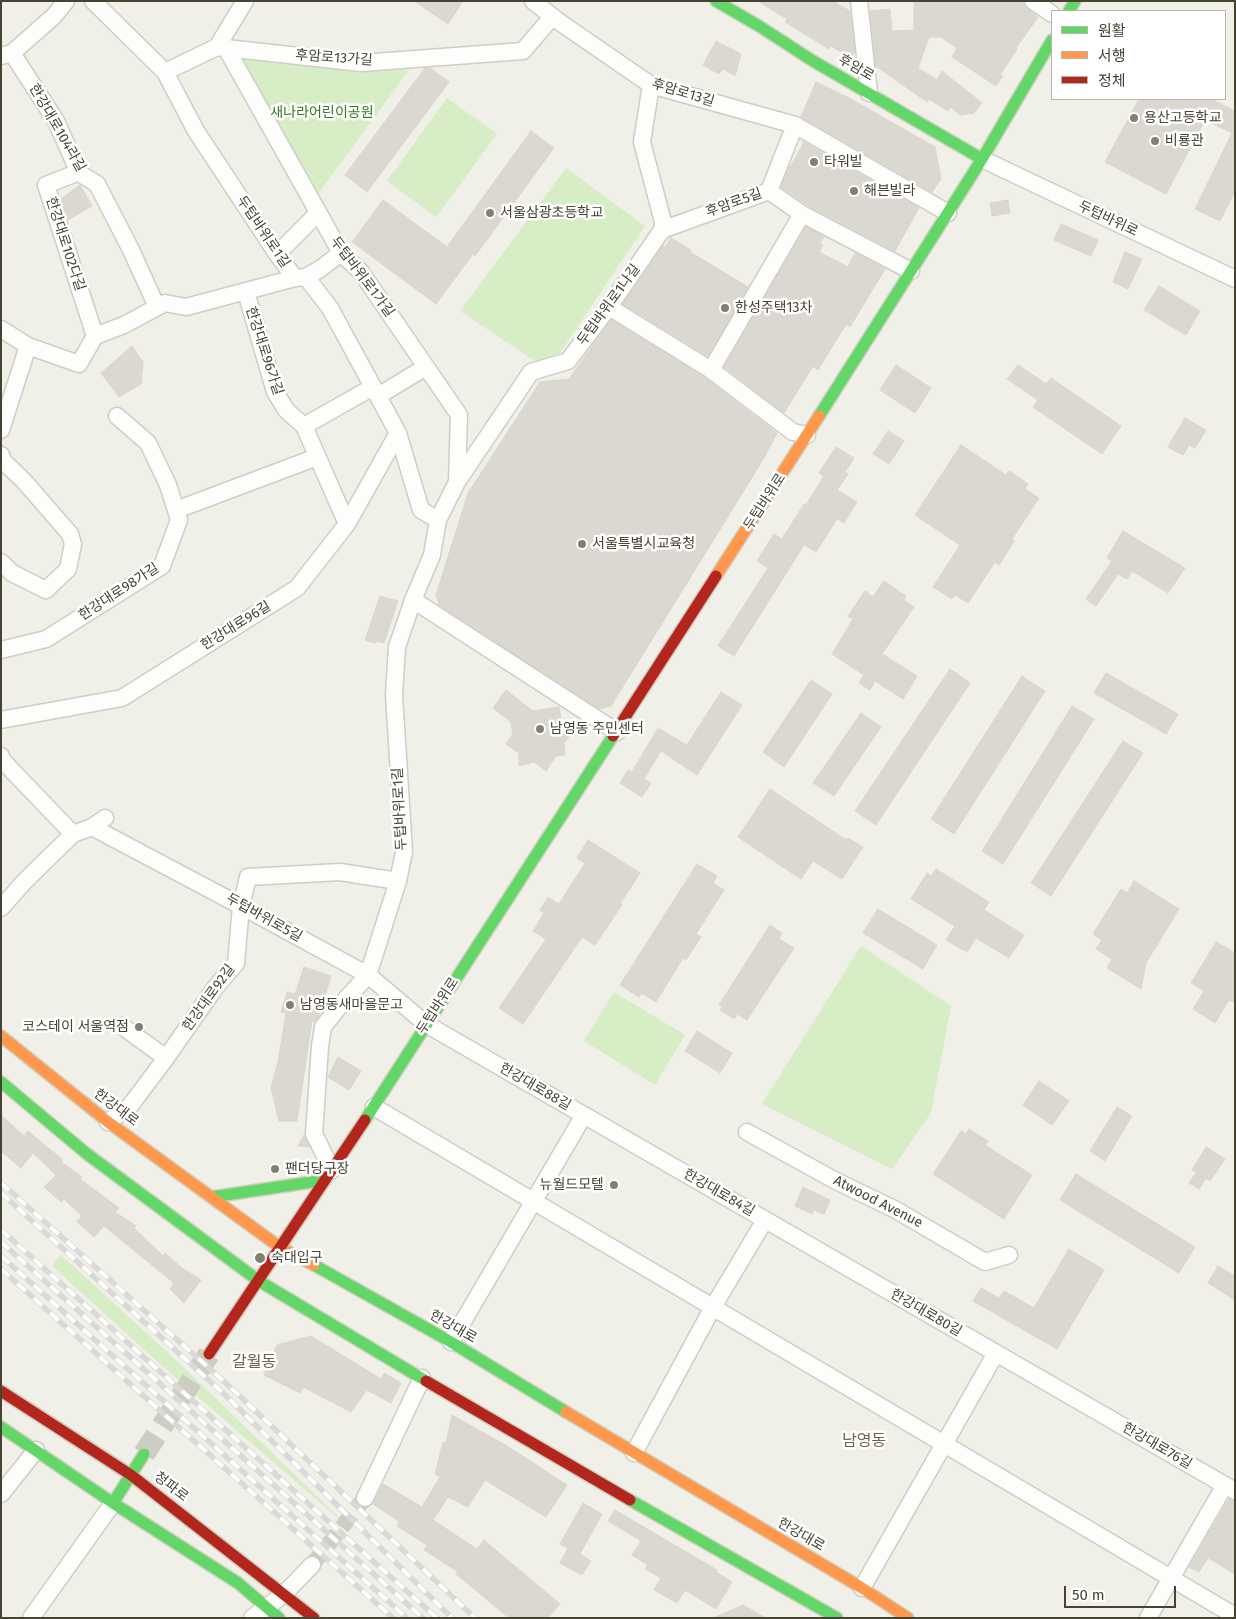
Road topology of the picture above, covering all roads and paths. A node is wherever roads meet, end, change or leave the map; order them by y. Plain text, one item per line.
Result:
1 (66, 1) edge
2 (93, 1) edge
3 (245, 1) edge
4 (533, 1) edge
5 (716, 1) edge
6 (859, 1) edge
7 (1033, 1) edge
8 (1051, 13) edge
9 (552, 17) junction
10 (1051, 42) edge
11 (222, 47) junction
12 (7, 55) edge
13 (165, 72) junction
14 (651, 85) junction
15 (869, 93) junction
16 (795, 125) junction
17 (982, 159) junction
18 (79, 173) junction
19 (769, 191) junction
20 (948, 212) junction
21 (318, 213) junction
22 (802, 214) junction
23 (662, 230) junction
24 (341, 253) junction
25 (277, 254) junction
26 (911, 271) junction
27 (301, 277) junction
28 (1235, 279) edge
29 (246, 292) junction
30 (157, 307) junction
31 (610, 307) junction
32 (1, 330) edge
33 (95, 336) junction
34 (28, 346) junction
35 (426, 367) junction
36 (711, 370) junction
37 (376, 392) junction
38 (117, 416) dead end
39 (304, 426) junction
40 (1, 430) edge
41 (398, 433) junction
42 (808, 435) junction
43 (1, 455) edge
44 (318, 457) junction
45 (457, 482) junction
46 (176, 510) junction
47 (438, 520) junction
48 (347, 524) junction
49 (1, 562) edge
50 (413, 600) junction
51 (1, 650) edge
52 (1, 720) edge
53 (617, 732) junction
54 (1, 756) edge
55 (73, 834) junction
56 (398, 881) junction
57 (241, 906) junction
58 (1, 908) edge
59 (368, 975) junction
60 (426, 1024) junction
61 (122, 1026) dead end
62 (1, 1036) edge
63 (166, 1058) junction
64 (1, 1082) edge
65 (374, 1107) junction
66 (584, 1115) junction
67 (108, 1122) junction
68 (747, 1132) dead end
69 (329, 1175) junction
70 (212, 1197) junction
71 (535, 1202) junction
72 (765, 1220) junction
73 (281, 1248) junction
74 (1009, 1255) dead end
75 (259, 1281) junction
76 (712, 1307) junction
77 (452, 1342) junction
78 (996, 1353) junction
79 (210, 1354) tunnel mouth
80 (422, 1378) junction
81 (1, 1391) edge
82 (1, 1427) edge
83 (944, 1444) junction
84 (36, 1450) junction
85 (634, 1453) junction
86 (144, 1454) tunnel mouth
87 (130, 1475) junction
88 (1230, 1488) edge
89 (1, 1494) edge
90 (366, 1498) tunnel mouth
91 (113, 1503) junction
92 (312, 1565) tunnel mouth
93 (1171, 1578) junction
94 (862, 1588) junction
95 (284, 1594) junction
96 (273, 1613) edge
97 (1235, 1616) edge
98 (31, 1618) edge
99 (252, 1618) edge
100 (314, 1618) edge
101 (836, 1618) edge
102 (908, 1618) edge
103 (1148, 1618) edge

1 - 12 street, 한강대로104라길
2 - 13 street, 두텁바위로1길
3 - 11 street
4 - 9 street, 후암로13길
5 - 15 main road, 후암로
6 - 15 street
7 - 8 street
9 - 11 street, 후암로13가길
9 - 14 street, 후암로13길
10 - 17 main road, 두텁바위로
11 - 13 street
11 - 21 street, 두텁바위로1가길
12 - 18 street, 한강대로104라길
13 - 25 street, 두텁바위로1길
14 - 16 street, 후암로13길
14 - 23 street
15 - 17 main road, 후암로
16 - 19 street, 후암로5길
16 - 20 street
17 - 20 main road, 두텁바위로
17 - 28 street, 두텁바위로
18 - 30 street, 한강대로104라길
18 - 33 street, 한강대로102다길
19 - 22 street
19 - 23 street, 후암로5길
20 - 26 main road, 두텁바위로
21 - 24 street, 두텁바위로1가길
21 - 25 street
22 - 26 street
22 - 36 street
23 - 31 street, 두텁바위로1나길
24 - 27 street
24 - 35 street, 두텁바위로1가길
25 - 27 street, 두텁바위로1길
26 - 42 main road, 두텁바위로
27 - 29 street
27 - 37 street, 두텁바위로1길
29 - 30 street
29 - 39 street, 한강대로96가길
30 - 33 street
31 - 36 street
31 - 45 street, 두텁바위로1나길
32 - 34 street
33 - 34 street
34 - 40 street
35 - 37 street
35 - 45 street, 두텁바위로1가길
36 - 42 street
37 - 39 street
37 - 41 street, 두텁바위로1길
38 - 46 street, 한강대로98가길
39 - 44 street, 한강대로96가길
41 - 47 street, 두텁바위로1길
41 - 48 street, 한강대로96길
42 - 53 main road, 두텁바위로
43 - 49 street
44 - 46 street
44 - 48 street, 한강대로96가길
45 - 47 street, 두텁바위로1길
46 - 51 street, 한강대로98가길
47 - 50 street, 두텁바위로1길
48 - 52 street, 한강대로96길
50 - 53 street
50 - 56 street, 두텁바위로1길
53 - 60 main road, 두텁바위로
54 - 55 street
55 - 57 street, 두텁바위로5길
55 - 58 street
56 - 57 street, 한강대로92길
56 - 59 street, 두텁바위로1길
57 - 59 street, 두텁바위로5길
57 - 63 street, 한강대로92길
59 - 60 street, 두텁바위로5길
59 - 69 street, 두텁바위로1길
60 - 65 main road, 두텁바위로
60 - 66 street, 한강대로88길
61 - 63 street
62 - 67 main road, 한강대로
63 - 67 street, 한강대로92길
64 - 75 main road
65 - 69 main road, 두텁바위로
65 - 71 street
66 - 71 street, 한강대로88길
66 - 72 street, 한강대로84길
67 - 70 main road, 한강대로
68 - 74 street, Atwood Avenue
69 - 70 main road
69 - 73 main road, 두텁바위로
70 - 73 main road, 한강대로
71 - 76 street
71 - 77 street, 한강대로88길
72 - 76 street, 한강대로84길
72 - 78 street, 한강대로80길
73 - 75 main road, 두텁바위로
73 - 77 main road, 한강대로
75 - 79 main road, 두텁바위로
75 - 80 main road
76 - 83 street
76 - 85 street, 한강대로84길
77 - 85 main road, 한강대로
78 - 83 street
78 - 88 street, 한강대로76길
80 - 90 street
80 - 101 main road
81 - 87 main road, 청파로
82 - 84 main road
83 - 93 street
83 - 94 street
84 - 89 street
84 - 91 main road
85 - 94 main road, 한강대로
86 - 87 main road
87 - 91 main road
87 - 95 main road, 청파로
88 - 93 street, 한강대로76길
91 - 96 main road
91 - 98 street
92 - 95 street
93 - 97 street
93 - 103 street, 한강대로76길
94 - 102 main road, 한강대로
95 - 96 street
95 - 100 main road, 청파로
96 - 99 street

